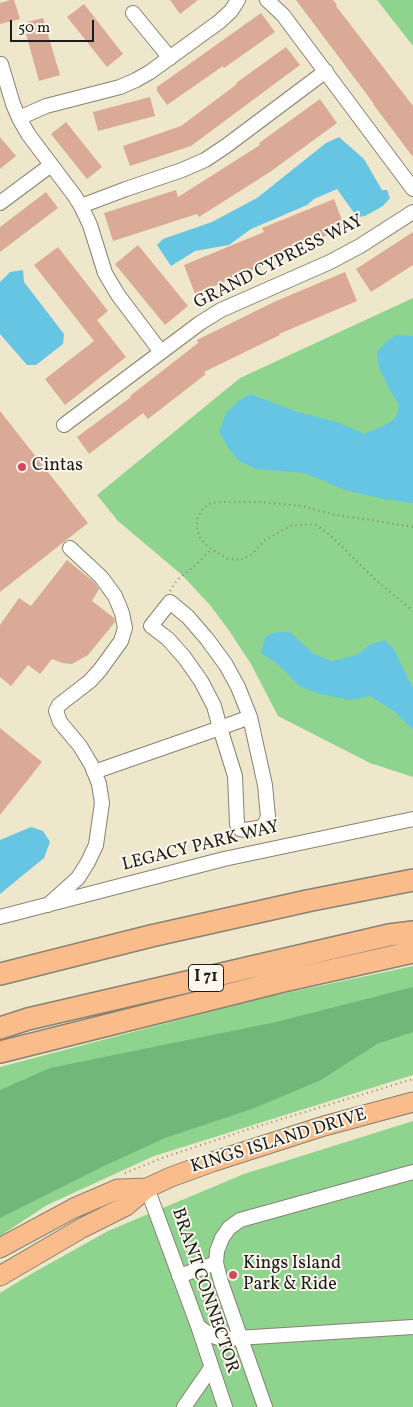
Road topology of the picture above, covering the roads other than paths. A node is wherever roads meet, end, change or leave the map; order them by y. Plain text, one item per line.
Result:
1 (238, 0) edge
2 (267, 0) edge
3 (133, 12) dead end
4 (170, 58) junction
5 (1, 64) edge
6 (326, 71) junction
7 (19, 118) junction
8 (51, 165) junction
9 (413, 189) edge
10 (0, 203) edge
11 (81, 206) junction
12 (413, 212) edge
13 (161, 352) junction
14 (64, 425) dead end
15 (70, 548) dead end
16 (250, 717) junction
17 (220, 728) junction
18 (94, 772) junction
19 (413, 820) edge
20 (413, 880) edge
21 (48, 905) junction
22 (0, 917) edge
23 (413, 932) edge
24 (413, 952) edge
25 (0, 974) edge
26 (0, 1028) edge
27 (2, 1052) edge
28 (413, 1102) edge
29 (413, 1172) edge
30 (147, 1188) junction
31 (0, 1248) edge
32 (216, 1263) junction
33 (0, 1276) edge
34 (179, 1276) junction
35 (198, 1326) junction
36 (413, 1327) edge
37 (241, 1338) junction
38 (211, 1368) junction
39 (184, 1407) edge
40 (225, 1407) edge
41 (265, 1407) edge

1 - 4 street
2 - 6 street
3 - 4 street
4 - 7 street
5 - 7 street
6 - 9 street
6 - 11 street
7 - 8 street
8 - 10 street
8 - 11 street
11 - 13 street
12 - 13 street, GRAND CYPRESS WAY
13 - 14 street, GRAND CYPRESS WAY
15 - 18 street
16 - 17 street
16 - 17 street
16 - 17 street
17 - 18 street
18 - 21 street
19 - 21 street, LEGACY PARK WAY
20 - 25 highway
21 - 22 street, LEGACY PARK WAY
23 - 26 highway, I 71
24 - 27 highway
28 - 30 main road, KINGS ISLAND DRIVE
29 - 32 street
30 - 31 main road, KINGS ISLAND DRIVE
30 - 33 main road, KINGS ISLAND DRIVE
30 - 34 street, BRANT CONNECTOR
32 - 34 street
32 - 37 street
34 - 35 street, BRANT CONNECTOR
35 - 37 street
35 - 38 street, BRANT CONNECTOR
36 - 37 street
37 - 41 street
38 - 39 street
38 - 40 street, BRANT CONNECTOR

